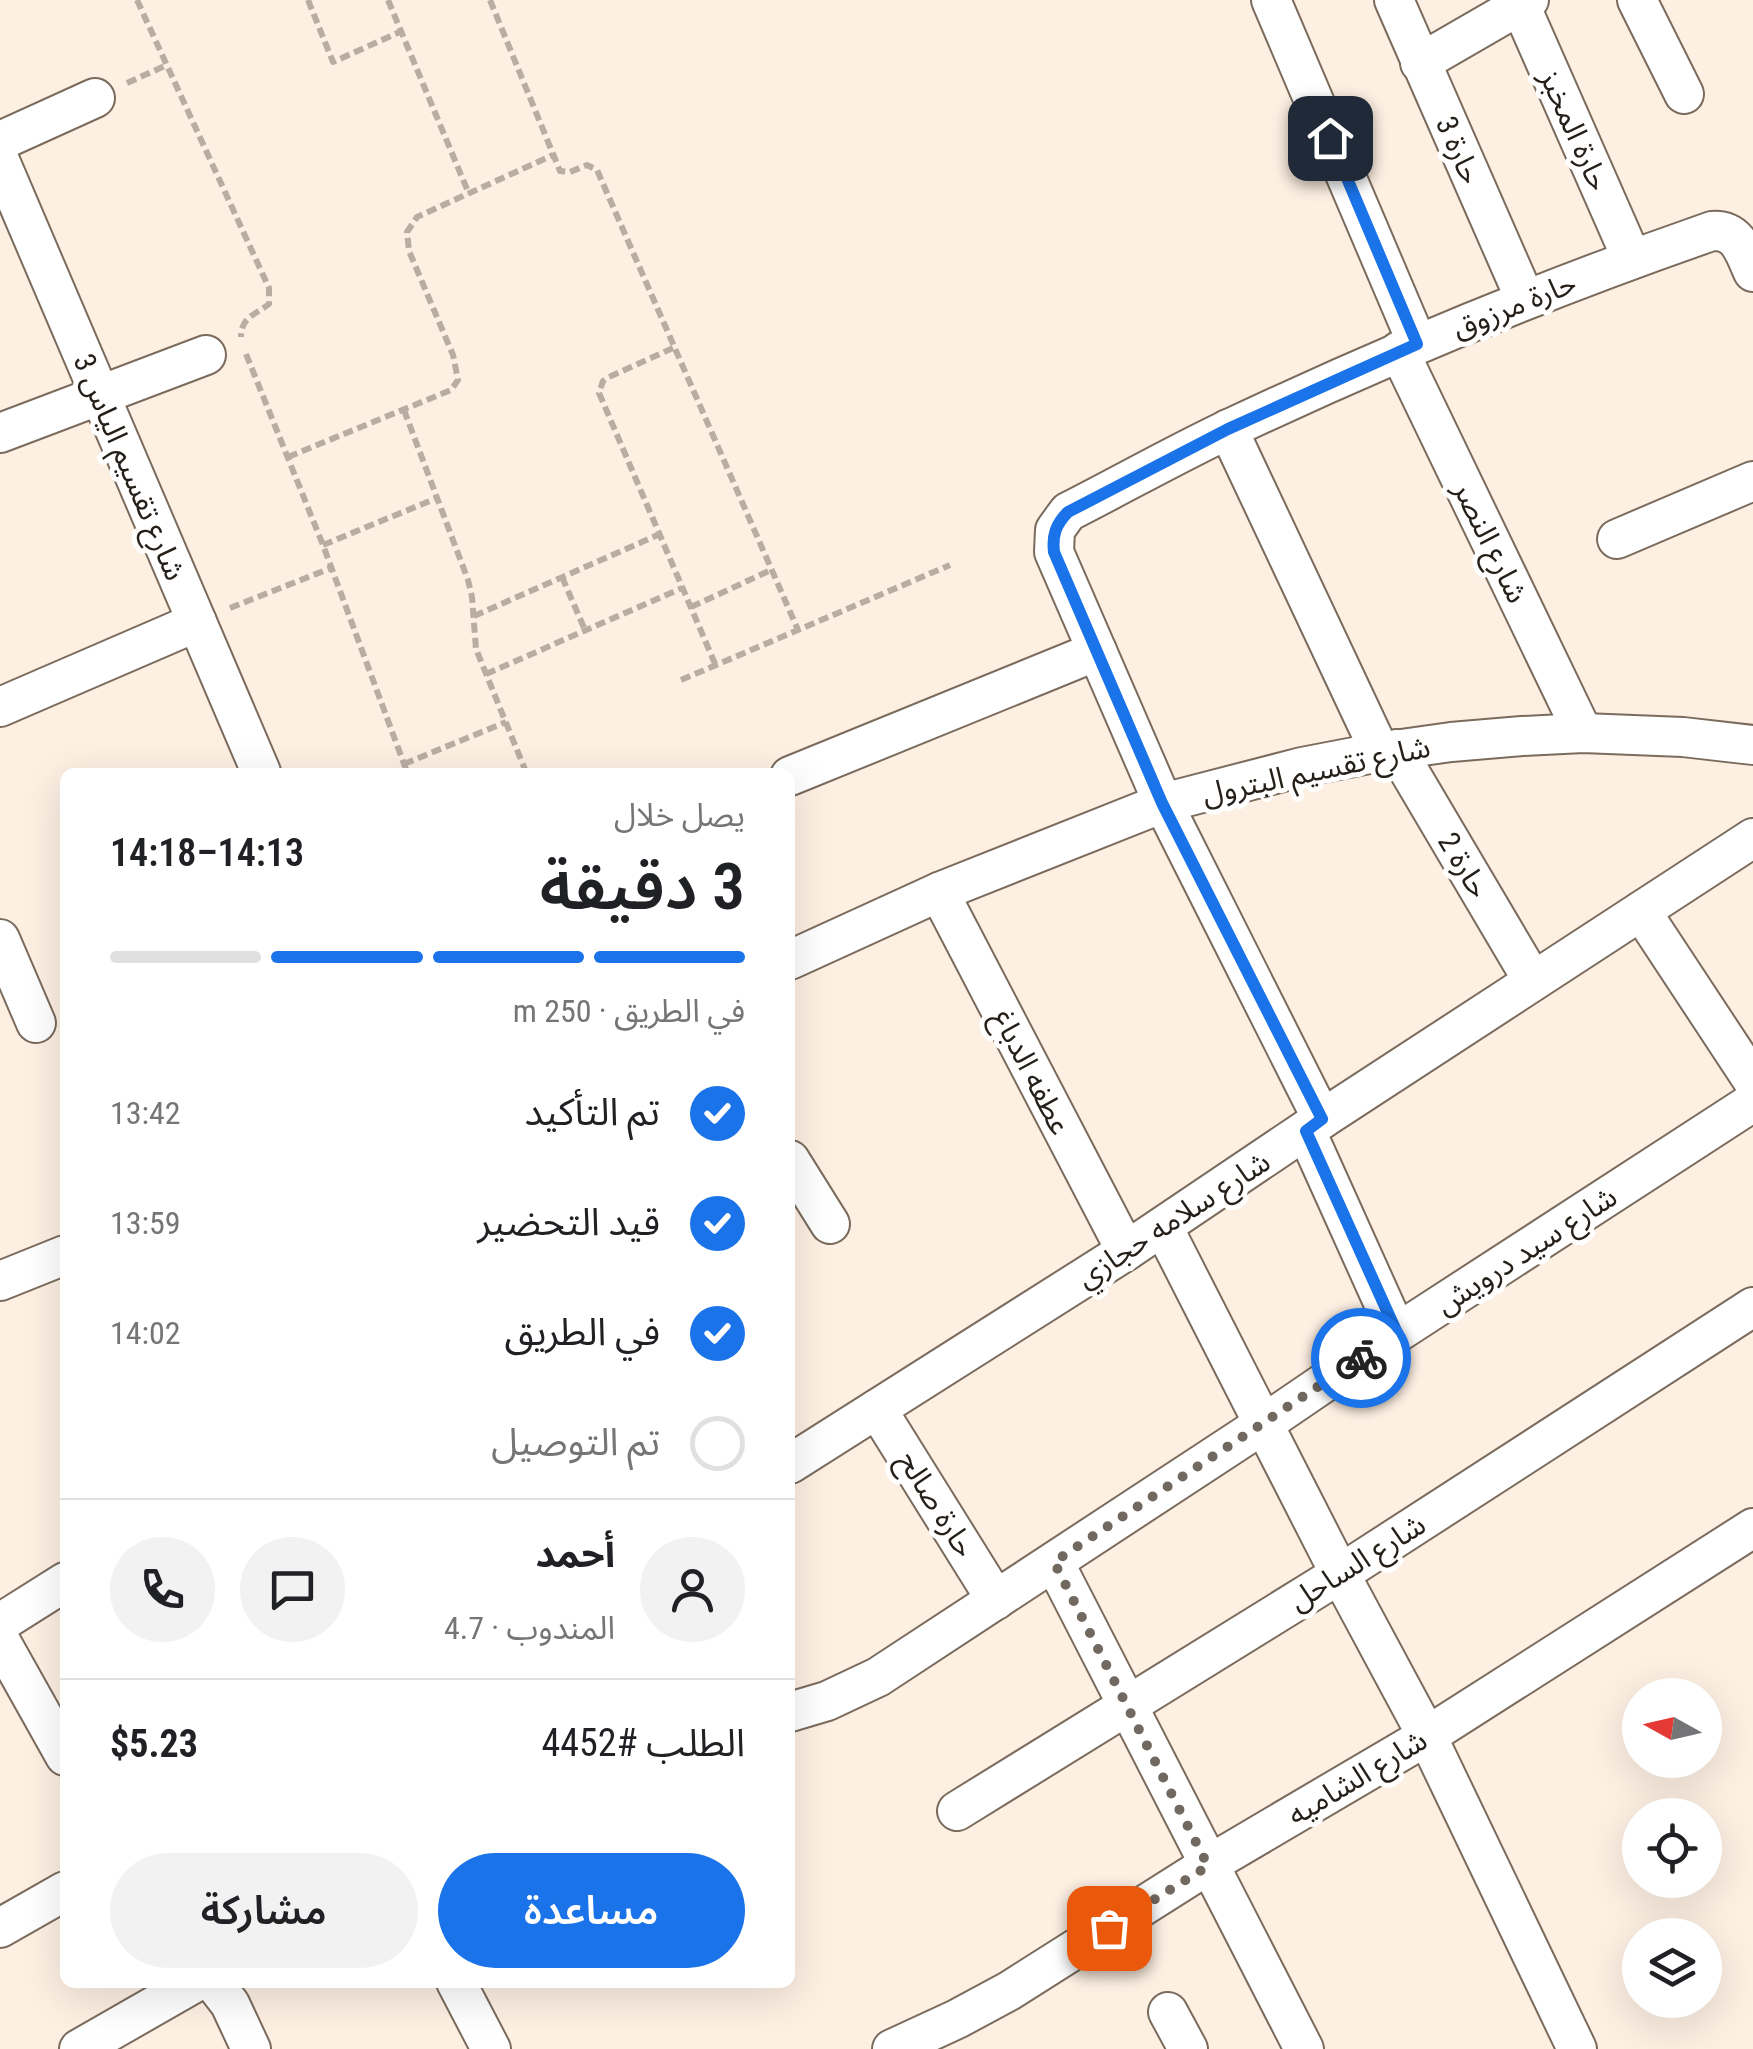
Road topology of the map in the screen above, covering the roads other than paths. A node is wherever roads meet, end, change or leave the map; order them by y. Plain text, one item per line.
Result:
1 (1271, 0) edge
2 (1394, 0) edge
3 (1637, 0) edge
4 (1522, 2) edge
5 (1420, 63) junction
6 (1684, 94) dead end
7 (95, 98) dead end
8 (0, 141) edge
9 (0, 160) edge
10 (1632, 259) junction
11 (1753, 272) edge
12 (1525, 299) junction
13 (1408, 348) junction
14 (206, 355) dead end
15 (100, 395) junction
16 (1228, 429) junction
17 (0, 433) edge
18 (1753, 481) edge
19 (1617, 539) dead end
20 (197, 622) junction
21 (1097, 651) junction
22 (0, 707) edge
23 (1583, 733) junction
24 (1753, 745) edge
25 (1388, 751) junction
26 (259, 768) edge
27 (795, 774) edge
28 (1162, 803) junction
29 (1753, 838) edge
30 (939, 892) junction
31 (1641, 911) junction
32 (0, 939) edge
33 (795, 958) edge
34 (1533, 982) junction
35 (36, 1023) dead end
36 (1753, 1081) edge
37 (1753, 1102) edge
38 (1314, 1125) junction
39 (795, 1168) edge
40 (830, 1224) dead end
41 (1163, 1227) junction
42 (1126, 1251) junction
43 (60, 1257) edge
44 (0, 1281) edge
45 (1753, 1307) edge
46 (1397, 1333) junction
47 (878, 1409) junction
48 (1265, 1423) junction
49 (795, 1461) edge
50 (1753, 1528) edge
51 (1054, 1562) junction
52 (1340, 1574) junction
53 (60, 1585) edge
54 (996, 1600) junction
55 (0, 1623) edge
56 (0, 1640) edge
57 (1127, 1706) junction
58 (795, 1711) edge
59 (1427, 1736) junction
60 (60, 1747) edge
61 (957, 1811) dead end
62 (1208, 1866) junction
63 (60, 1894) edge
64 (0, 1928) edge
65 (186, 1988) edge
66 (218, 1988) edge
67 (459, 1988) edge
68 (1168, 2012) dead end
69 (964, 2034) edge
70 (79, 2049) edge
71 (252, 2049) edge
72 (491, 2049) edge
73 (892, 2049) edge
74 (1188, 2049) edge
75 (1304, 2049) edge
76 (1577, 2049) edge

1 - 13 street, شارع النصر
2 - 5 street, حارة 3
3 - 6 street
4 - 5 street
4 - 10 street, حارة المخبز
5 - 12 street, حارة 3
7 - 8 street
9 - 15 street, شارع تقسيم الياس 3
10 - 11 street, حارة مرزوق
10 - 12 street, حارة مرزوق
12 - 13 street, حارة مرزوق
13 - 16 street, حارة مرزوق
13 - 23 street, شارع النصر
14 - 15 street
15 - 17 street
15 - 20 street, شارع تقسيم الياس 3
16 - 21 street, حارة مرزوق
16 - 25 street, حارة 2
18 - 19 street
20 - 22 street
20 - 26 street, شارع تقسيم الياس 3
21 - 27 street
21 - 28 street
23 - 24 street, شارع تقسيم البترول
23 - 25 street, شارع تقسيم البترول
25 - 28 street, شارع تقسيم البترول
25 - 34 street, حارة 2
28 - 30 street, شارع تقسيم البترول
28 - 38 street
29 - 31 street, شارع سلامه حجازي
30 - 33 street, شارع تقسيم البترول
30 - 42 street, عطفه الدباغ
31 - 34 street, شارع سلامه حجازي
31 - 36 street
32 - 35 street
34 - 38 street, شارع سلامه حجازي
37 - 46 street, شارع سيد درويش
38 - 41 street, شارع سلامه حجازي
38 - 46 street
39 - 40 street
41 - 42 street, شارع سلامه حجازي
41 - 48 street
42 - 47 street, شارع سلامه حجازي
43 - 44 street
45 - 52 street, شارع الساحل
46 - 48 street, شارع سيد درويش
47 - 49 street, شارع سلامه حجازي
47 - 54 street, حارة صالح
48 - 51 street, شارع سيد درويش
48 - 52 street
50 - 59 street, شارع الشاميه
51 - 54 street, شارع سيد درويش
51 - 57 street
52 - 57 street, شارع الساحل
52 - 59 street
53 - 55 street
54 - 58 street, شارع سيد درويش
56 - 60 street
57 - 61 street, شارع الساحل
57 - 62 street
59 - 62 street, شارع الشاميه
59 - 76 street
62 - 69 street, شارع الشاميه
62 - 75 street
63 - 64 street
65 - 70 street
66 - 71 street
67 - 72 street
68 - 74 street
69 - 73 street, شارع الشاميه

